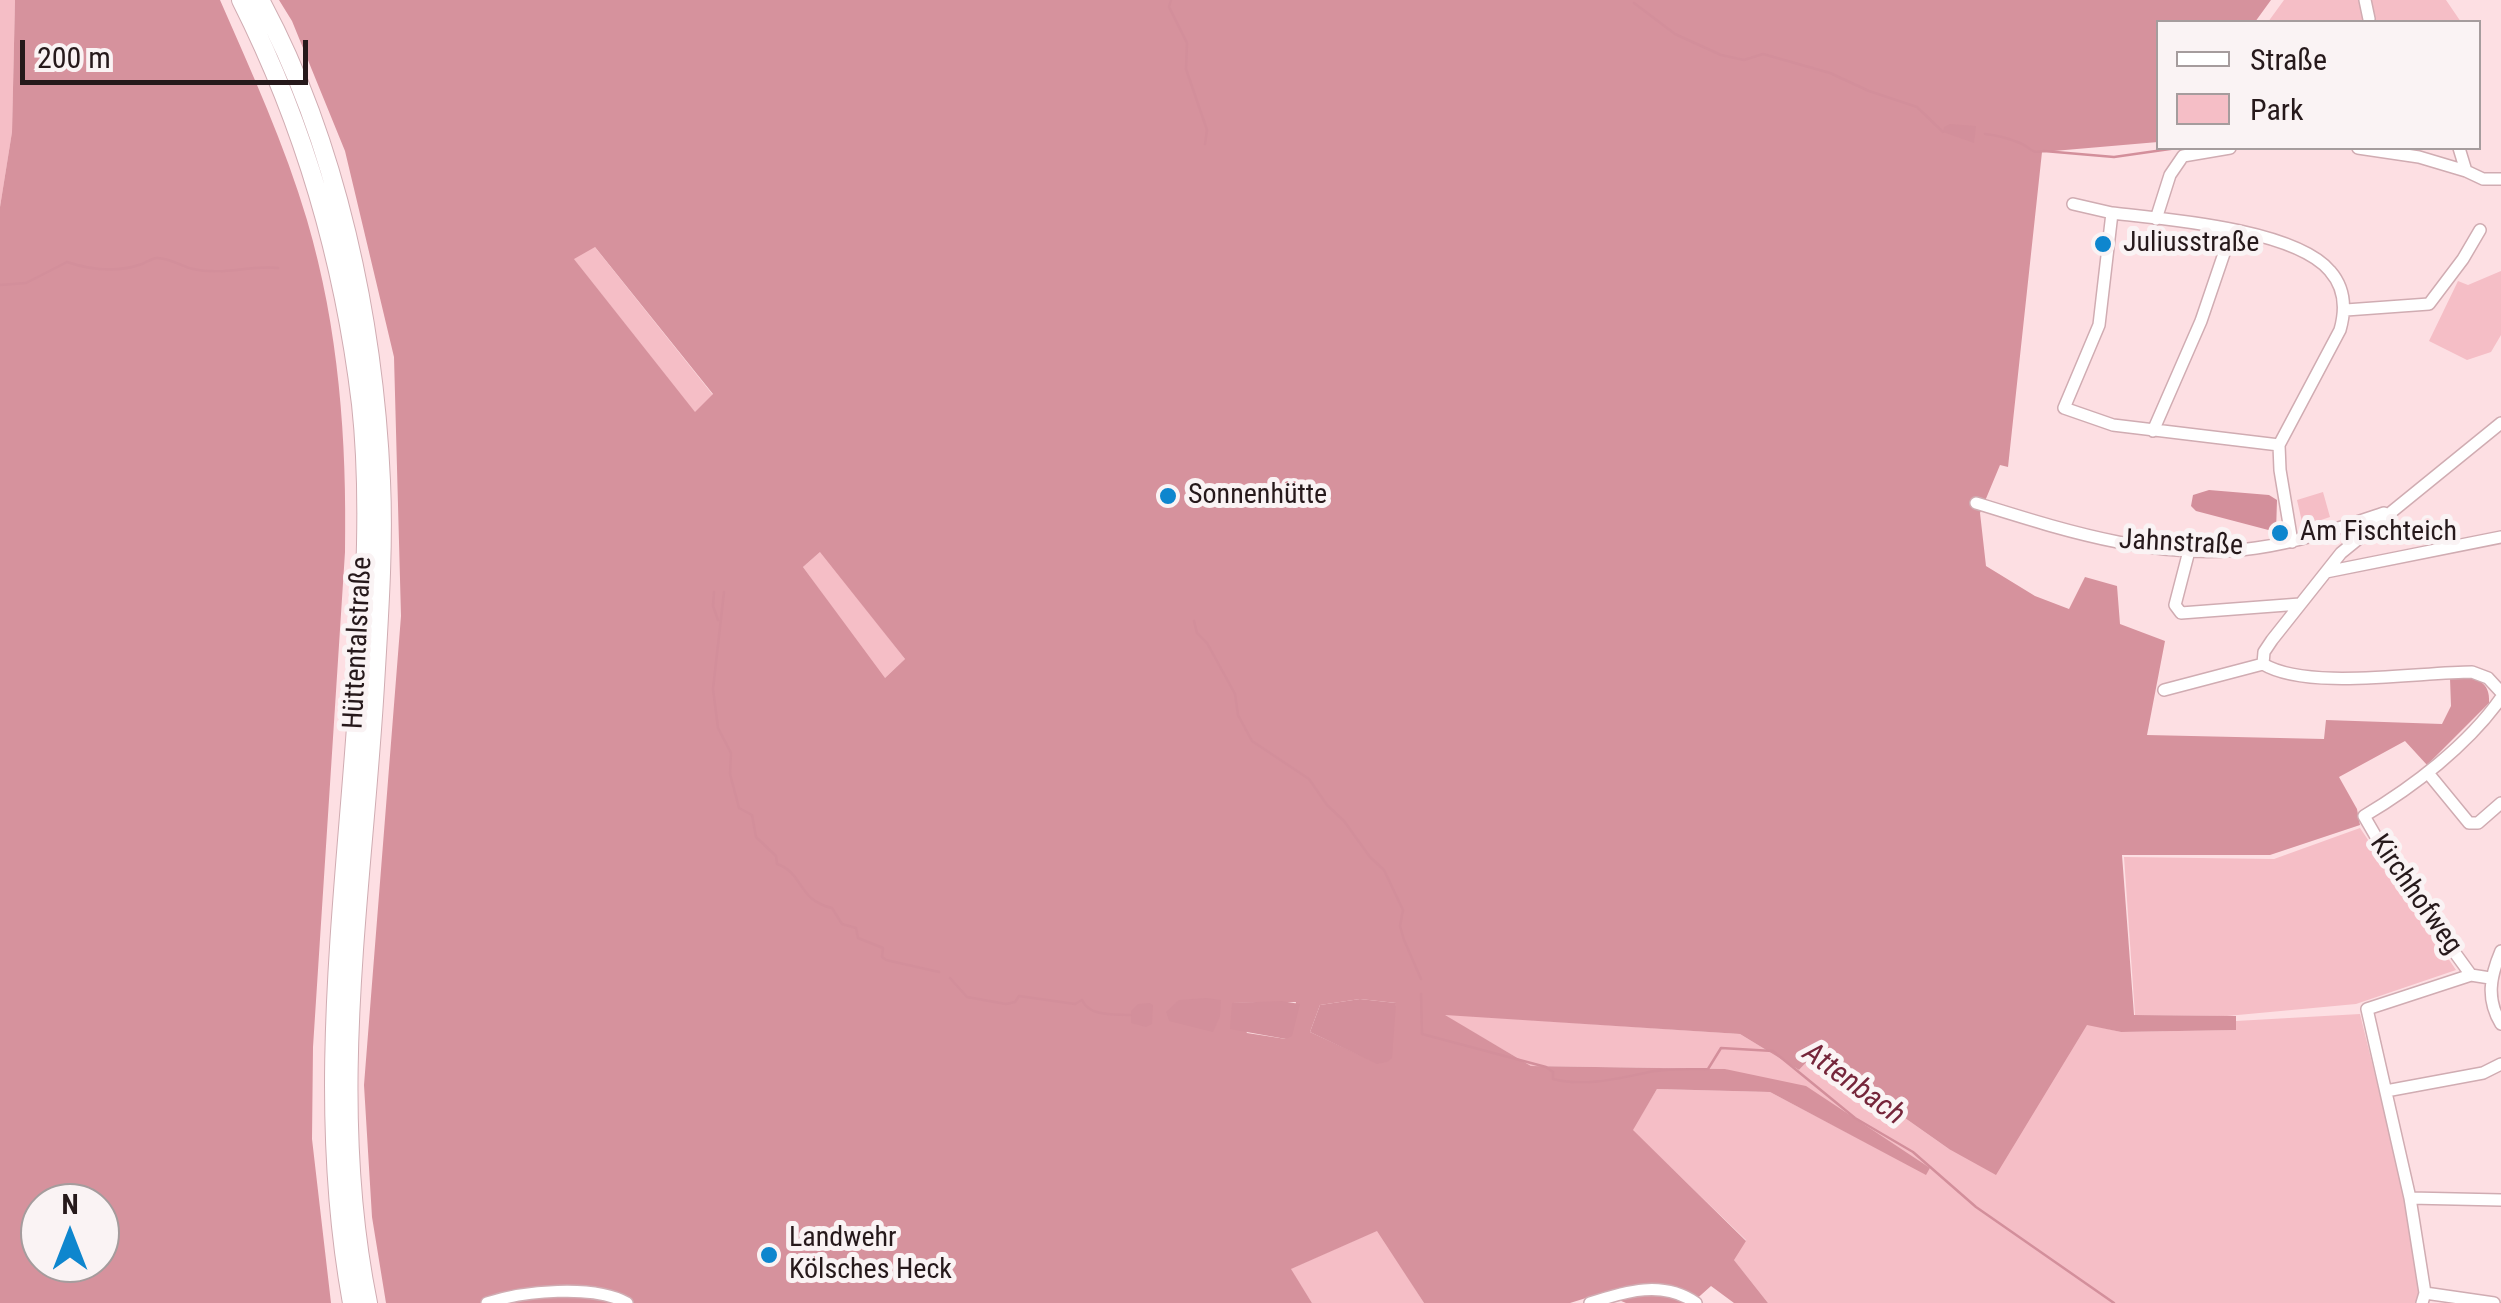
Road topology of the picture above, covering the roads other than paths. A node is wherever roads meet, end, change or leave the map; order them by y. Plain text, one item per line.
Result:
1 (241, 0) edge
2 (260, 0) edge
3 (2365, 0) edge
4 (2369, 19) dead end
5 (2218, 150) edge
6 (2370, 150) edge
7 (2461, 150) edge
8 (2466, 170) junction
9 (2501, 179) edge
10 (2072, 204) dead end
11 (2112, 213) junction
12 (2156, 219) junction
13 (2232, 230) junction
14 (2480, 230) dead end
15 (2346, 310) junction
16 (2501, 423) edge
17 (2153, 431) junction
18 (2280, 445) junction
19 (1976, 503) dead end
20 (2388, 512) junction
21 (2501, 537) edge
22 (2292, 542) junction
23 (2190, 551) junction
24 (2326, 572) junction
25 (2300, 604) junction
26 (2263, 664) junction
27 (2164, 690) dead end
28 (2501, 695) edge
29 (2428, 773) junction
30 (2501, 802) edge
31 (2501, 951) edge
32 (2470, 975) junction
33 (2490, 978) junction
34 (2501, 1024) edge
35 (2501, 1064) edge
36 (2386, 1091) junction
37 (2410, 1198) junction
38 (2501, 1200) edge
39 (2424, 1298) edge
40 (352, 1303) edge
41 (368, 1303) edge
42 (487, 1303) edge
43 (627, 1303) edge
44 (1590, 1303) edge
45 (1696, 1303) edge
46 (2494, 1303) edge

1 - 40 highway, Hüttentalstraße
2 - 41 highway, Hüttentalstraße
3 - 4 street
5 - 12 street
6 - 8 street
7 - 8 street
8 - 9 street
10 - 11 street
11 - 12 street
11 - 17 street
12 - 13 street
13 - 15 street
13 - 17 street
14 - 15 street
15 - 18 street
16 - 20 street, Jahnstraße
17 - 18 street
18 - 22 street
19 - 23 street, Jahnstraße
20 - 22 street, Jahnstraße
20 - 24 street, Jahnstraße
21 - 24 street
22 - 23 street, Jahnstraße
23 - 25 street
24 - 25 street, Jahnstraße
25 - 26 street, Jahnstraße
26 - 27 street
26 - 28 street
28 - 29 street, Kirchhofweg
29 - 30 street
29 - 32 street, Kirchhofweg
31 - 33 street
32 - 33 street
32 - 36 street
33 - 34 street
35 - 36 street
36 - 37 street
37 - 38 street
37 - 39 street
39 - 46 street
42 - 43 street
44 - 45 street

